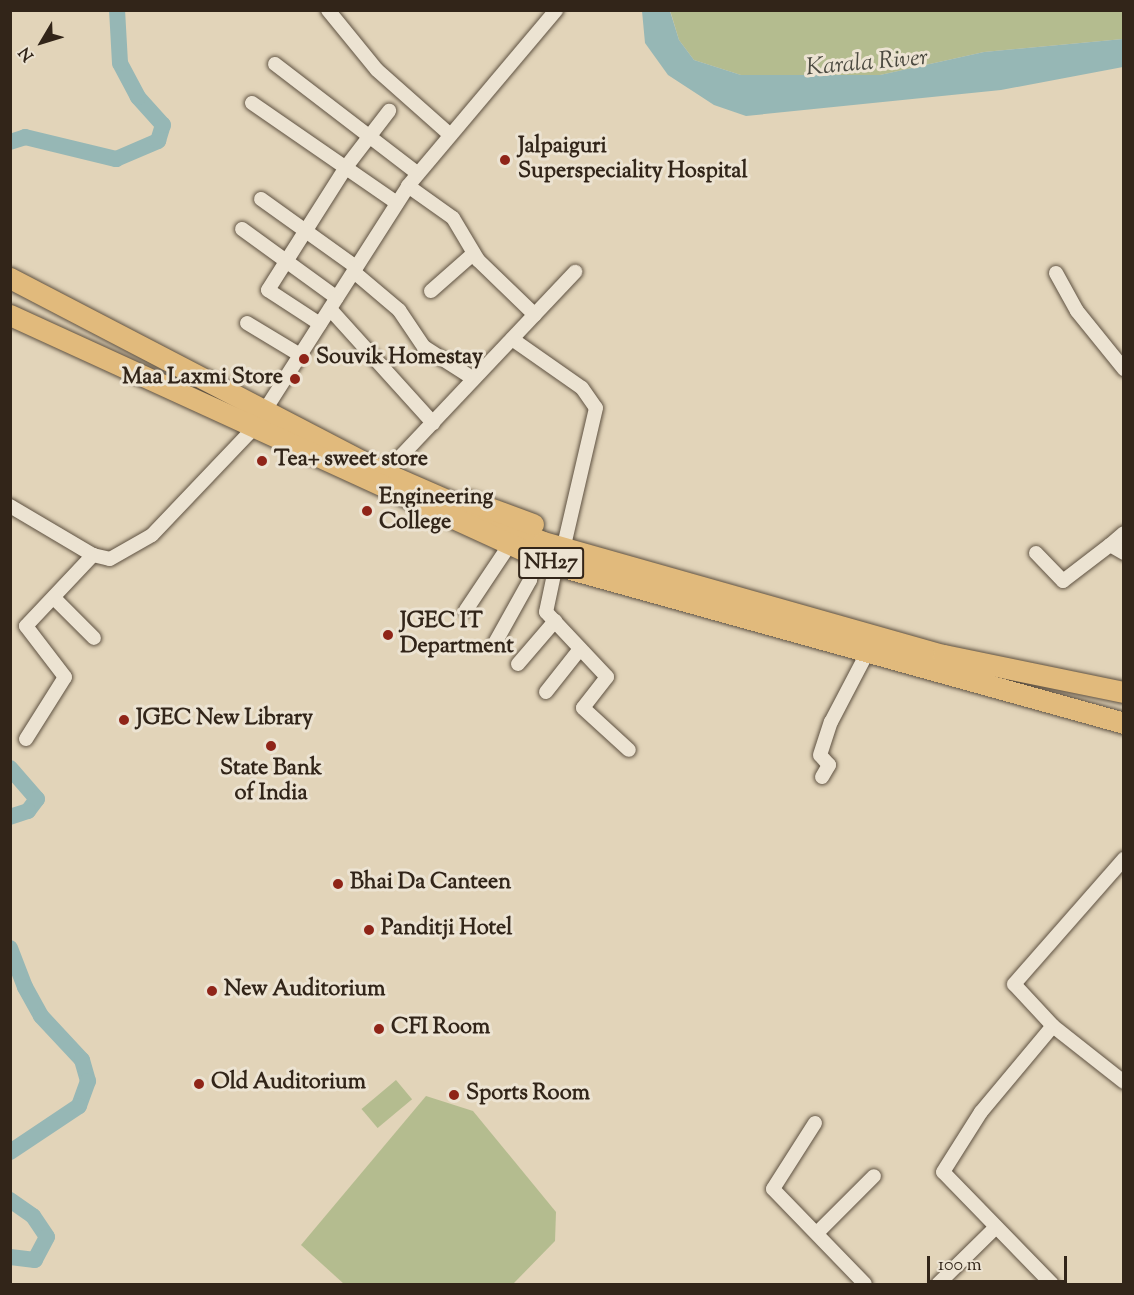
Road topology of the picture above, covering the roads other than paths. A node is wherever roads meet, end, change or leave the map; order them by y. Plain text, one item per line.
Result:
1 (328, 10) edge
2 (556, 10) edge
3 (275, 64) dead end
4 (252, 103) dead end
5 (389, 111) dead end
6 (448, 133) junction
7 (369, 136) junction
8 (346, 167) junction
9 (417, 173) junction
10 (408, 186) junction
11 (261, 199) dead end
12 (397, 203) junction
13 (304, 229) junction
14 (242, 230) dead end
15 (473, 254) junction
16 (286, 257) junction
17 (355, 270) junction
18 (575, 272) dead end
19 (1056, 273) dead end
20 (16, 280) edge
21 (431, 291) dead end
22 (333, 303) junction
23 (10, 315) edge
24 (535, 315) junction
25 (247, 323) dead end
26 (320, 324) junction
27 (512, 339) junction
28 (300, 355) junction
29 (1124, 369) edge
30 (474, 379) junction
31 (266, 410) junction
32 (433, 423) junction
33 (252, 430) junction
34 (385, 473) junction
35 (10, 506) edge
36 (437, 506) junction
37 (1124, 533) edge
38 (565, 541) junction
39 (1110, 545) junction
40 (508, 547) junction
41 (1036, 553) dead end
42 (1124, 553) edge
43 (93, 555) junction
44 (535, 557) junction
45 (594, 559) junction
46 (556, 565) junction
47 (55, 599) junction
48 (466, 610) dead end
49 (555, 621) junction
50 (94, 638) dead end
51 (495, 643) dead end
52 (580, 648) junction
53 (867, 653) junction
54 (518, 664) dead end
55 (546, 692) dead end
56 (1124, 692) edge
57 (1124, 723) edge
58 (26, 739) dead end
59 (629, 750) dead end
60 (822, 777) dead end
61 (1124, 859) edge
62 (1053, 1026) junction
63 (1124, 1082) edge
64 (815, 1124) dead end
65 (874, 1176) dead end
66 (996, 1227) junction
67 (818, 1232) junction
68 (865, 1284) edge
69 (938, 1284) edge
70 (1052, 1284) edge

1 - 6 street
2 - 6 street
3 - 7 street
4 - 8 street
5 - 7 street
6 - 9 street
7 - 8 street
7 - 9 street
8 - 12 street
8 - 13 street
9 - 10 street
10 - 12 street
10 - 15 street
11 - 13 street
12 - 17 street
13 - 16 street
13 - 17 street
14 - 16 street
15 - 21 street
15 - 24 street
16 - 22 street
16 - 26 street
17 - 22 street
17 - 30 street
18 - 24 street
19 - 29 street
20 - 31 highway, NH27
22 - 26 street
22 - 32 street
23 - 33 highway, NH27
24 - 27 street
25 - 28 street
26 - 28 street
27 - 30 street
27 - 38 street
28 - 31 street
30 - 32 street
31 - 33 highway
31 - 34 highway, NH27
32 - 34 street
33 - 36 highway, NH27
33 - 43 street
34 - 36 highway, NH27
35 - 43 street
36 - 38 highway, NH27
36 - 40 highway, NH27
36 - 45 highway, NH27
37 - 39 street
38 - 45 highway, NH27
39 - 41 street
39 - 42 street
40 - 44 highway, NH27
40 - 48 street
43 - 47 street
44 - 46 highway, NH27
44 - 51 street
45 - 56 highway, NH27
46 - 49 street
46 - 53 highway, NH27
47 - 50 street
47 - 58 street
49 - 52 street
49 - 54 street
52 - 55 street
52 - 59 street
53 - 57 highway, NH27
53 - 60 street
61 - 62 street
62 - 63 street
62 - 66 street
64 - 67 street
65 - 67 street
66 - 69 street
66 - 70 street
67 - 68 street

